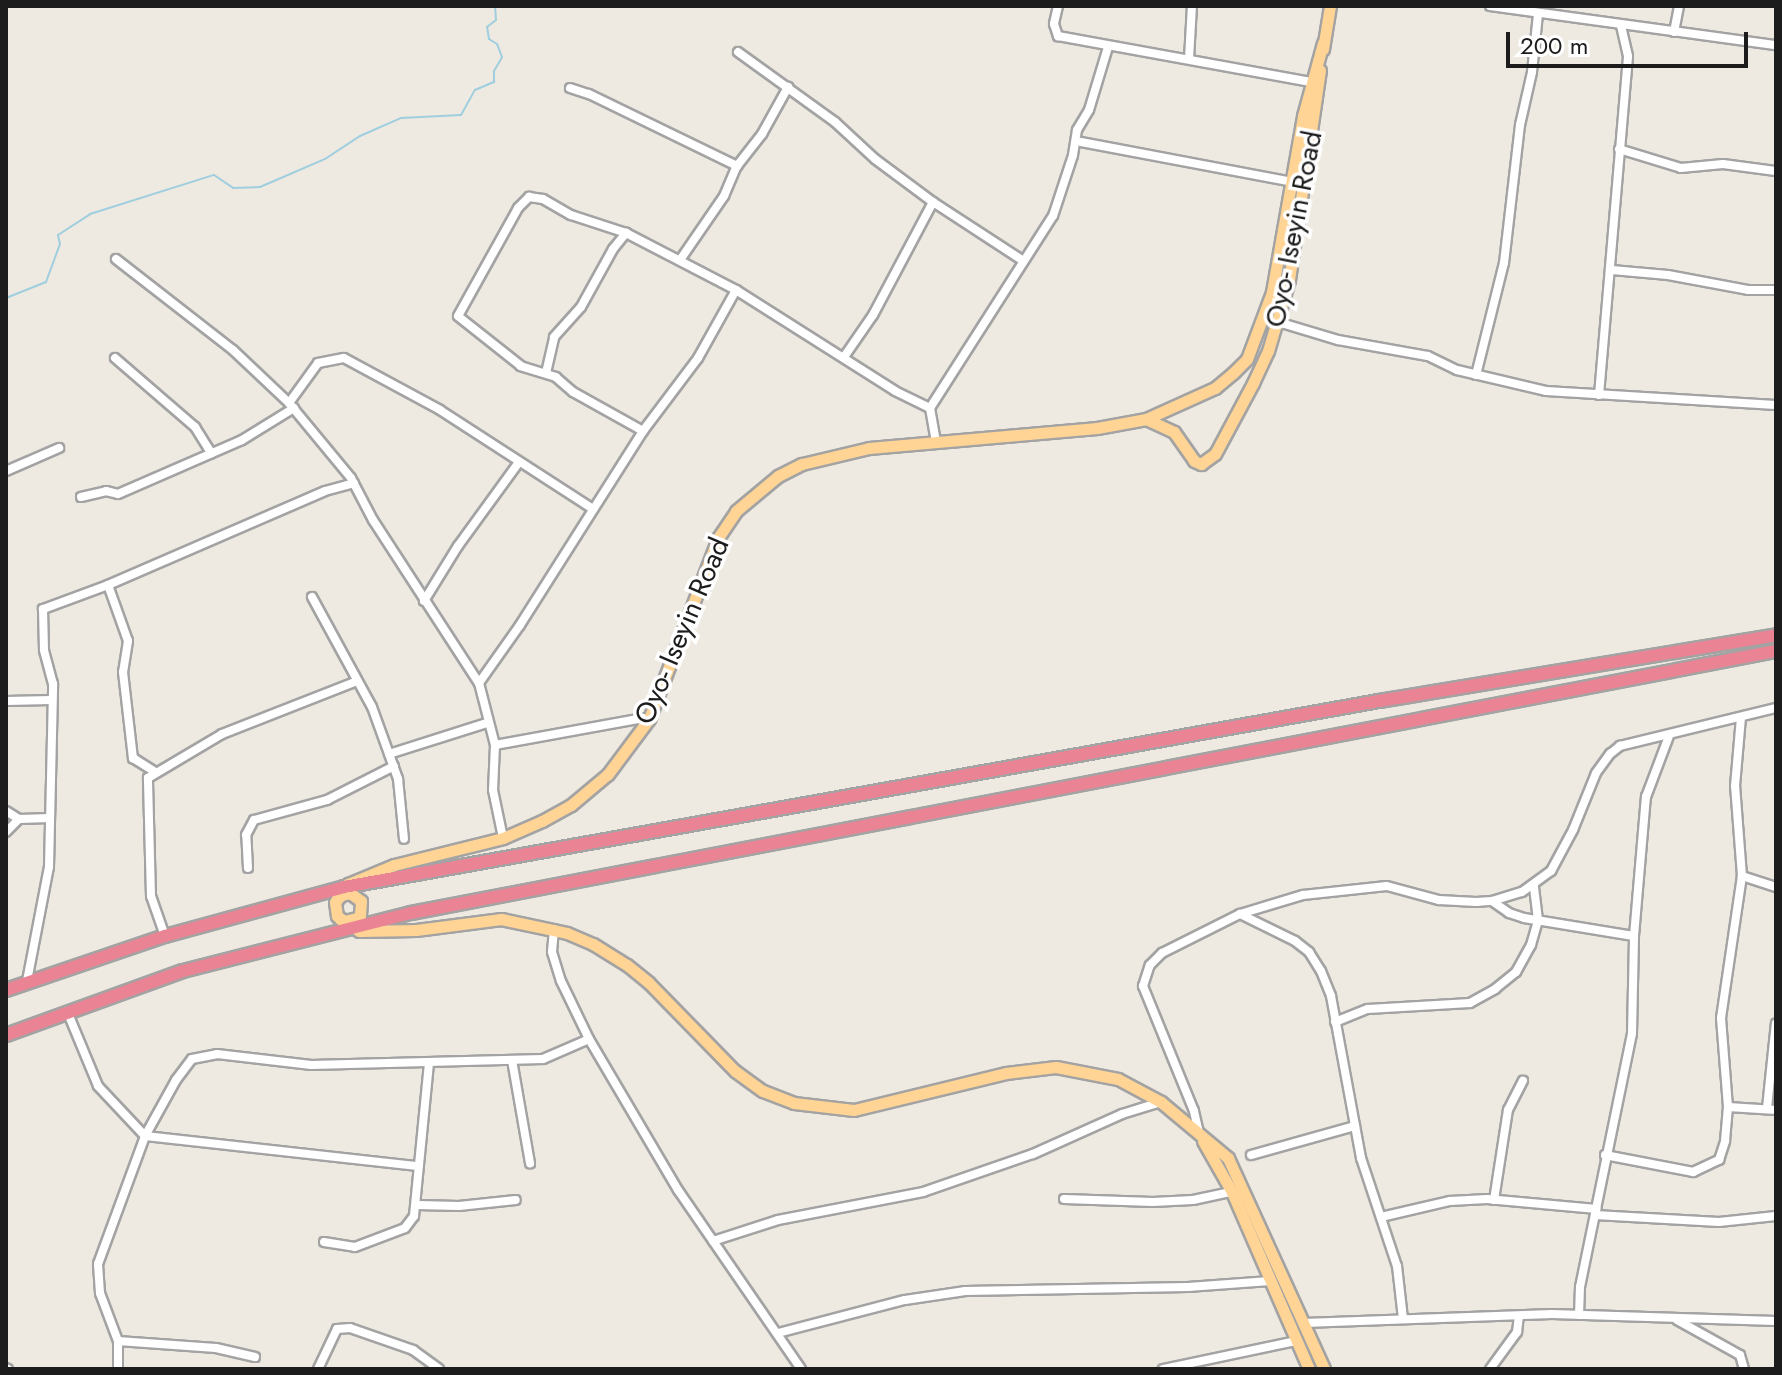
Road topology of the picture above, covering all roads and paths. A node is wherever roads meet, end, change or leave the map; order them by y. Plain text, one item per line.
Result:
1 (1058, 6) edge
2 (1192, 6) edge
3 (1330, 6) edge
4 (1490, 6) edge
5 (1679, 6) edge
6 (1538, 14) junction
7 (1621, 25) junction
8 (1674, 32) junction
9 (1323, 43) junction
10 (1776, 45) edge
11 (1108, 47) junction
12 (738, 52) dead end
13 (1189, 59) junction
14 (1311, 82) junction
15 (788, 87) junction
16 (570, 88) dead end
17 (1081, 142) dead end
18 (1619, 149) junction
19 (737, 166) junction
20 (1776, 171) edge
21 (1292, 182) junction
22 (933, 202) junction
23 (626, 233) junction
24 (116, 259) dead end
25 (680, 260) junction
26 (1022, 260) junction
27 (1612, 270) junction
28 (736, 290) junction
29 (1776, 290) edge
30 (1278, 322) junction
31 (844, 357) junction
32 (115, 358) dead end
33 (546, 373) junction
34 (1476, 375) junction
35 (1599, 395) junction
36 (1776, 405) edge
37 (291, 406) junction
38 (930, 408) junction
39 (1146, 419) junction
40 (643, 431) junction
41 (936, 443) junction
42 (59, 448) dead end
43 (211, 453) junction
44 (519, 462) junction
45 (6, 471) edge
46 (354, 483) junction
47 (81, 497) dead end
48 (593, 509) junction
49 (108, 585) junction
50 (312, 597) dead end
51 (424, 601) junction
52 (1776, 635) edge
53 (1776, 651) edge
54 (357, 681) junction
55 (479, 683) junction
56 (51, 700) junction
57 (6, 701) edge
58 (1776, 708) edge
59 (1741, 717) junction
60 (644, 718) dead end
61 (487, 723) junction
62 (1669, 736) junction
63 (495, 745) junction
64 (389, 754) junction
65 (394, 766) junction
66 (155, 772) junction
67 (6, 811) edge
68 (50, 818) junction
69 (19, 819) junction
70 (6, 832) edge
71 (503, 838) junction
72 (404, 839) dead end
73 (248, 868) dead end
74 (1742, 876) junction
75 (1534, 885) junction
76 (1776, 887) edge
77 (350, 892) junction
78 (1492, 901) junction
79 (1240, 914) junction
80 (352, 919) junction
81 (1538, 920) junction
82 (371, 923) junction
83 (554, 929) junction
84 (383, 931) junction
85 (165, 936) junction
86 (1634, 936) junction
87 (27, 981) junction
88 (7, 987) edge
89 (67, 1011) junction
90 (1335, 1022) junction
91 (1776, 1023) edge
92 (6, 1035) edge
93 (589, 1039) junction
94 (512, 1060) junction
95 (429, 1064) junction
96 (1523, 1081) dead end
97 (1161, 1102) junction
98 (1728, 1107) junction
99 (1772, 1109) edge
100 (1355, 1126) junction
101 (1199, 1133) junction
102 (145, 1136) junction
103 (1251, 1155) dead end
104 (1605, 1155) junction
105 (530, 1163) dead end
106 (418, 1166) junction
107 (1232, 1192) junction
108 (1064, 1199) dead end
109 (516, 1200) dead end
110 (1494, 1200) junction
111 (417, 1205) junction
112 (1596, 1212) junction
113 (1776, 1216) edge
114 (1381, 1217) junction
115 (713, 1241) junction
116 (324, 1242) dead end
117 (1270, 1281) junction
118 (1579, 1315) junction
119 (1519, 1316) junction
120 (1403, 1319) junction
121 (1676, 1320) junction
122 (1776, 1321) edge
123 (1304, 1323) junction
124 (778, 1333) junction
125 (118, 1341) junction
126 (1296, 1341) junction
127 (255, 1357) dead end
128 (118, 1369) edge
129 (318, 1369) edge
130 (439, 1369) edge
131 (801, 1369) edge
132 (1163, 1369) edge
133 (1309, 1369) edge
134 (1324, 1369) edge
135 (1490, 1369) edge
136 (1744, 1369) edge

1 - 11 street
2 - 13 street
3 - 9 main road, Oyo- Iseyin Road
4 - 6 street
5 - 8 street
6 - 7 street
6 - 34 street
7 - 8 street
7 - 18 street
8 - 10 street
9 - 14 main road, Oyo- Iseyin Road
9 - 30 main road, Oyo- Iseyin Road
11 - 13 street
11 - 26 street
12 - 15 street
13 - 14 street
14 - 21 main road, Oyo- Iseyin Road
15 - 19 street
15 - 22 street
16 - 19 street
17 - 21 street
18 - 20 street
18 - 27 street
19 - 25 street
21 - 39 main road, Oyo- Iseyin Road
22 - 26 street
22 - 31 street
23 - 25 street
23 - 33 street
23 - 33 street
24 - 37 street
25 - 28 street
26 - 38 street
27 - 29 street
27 - 35 street
28 - 31 street
28 - 40 street
30 - 34 street
30 - 39 main road, Oyo- Iseyin Road
31 - 38 street
32 - 43 street
33 - 40 street
34 - 35 street
35 - 36 street
37 - 43 street
37 - 44 street
37 - 46 street
38 - 41 street
39 - 41 main road, Oyo- Iseyin Road
40 - 48 street
41 - 71 main road, Oyo- Iseyin Road
42 - 45 street
43 - 47 street
44 - 48 street
44 - 51 street
46 - 49 street
46 - 51 street
48 - 55 street
49 - 56 street
49 - 66 street
50 - 54 street
51 - 55 street
52 - 77 highway
53 - 82 highway
54 - 64 street
54 - 66 street
55 - 61 street
56 - 57 street
56 - 68 street
58 - 59 street
59 - 62 street
59 - 74 street
60 - 63 street
61 - 63 street
61 - 64 street
62 - 75 street
62 - 86 street
63 - 71 street
64 - 65 street
65 - 72 street
65 - 73 street
66 - 85 street
67 - 69 street
68 - 69 street
68 - 87 street
69 - 70 street
71 - 77 main road, Oyo- Iseyin Road
74 - 76 street
74 - 98 street
75 - 78 street
75 - 81 street
77 - 80 main road
77 - 80 main road
77 - 85 highway
78 - 79 street
78 - 81 street
79 - 90 street
79 - 101 street
80 - 82 highway
80 - 82 main road
80 - 84 main road
80 - 89 highway
81 - 86 street
81 - 90 street
82 - 84 main road
83 - 84 main road
83 - 93 street
83 - 97 main road
85 - 87 highway
86 - 104 street
87 - 88 highway
89 - 92 highway
89 - 102 street
90 - 100 street
91 - 99 street
93 - 94 street
93 - 115 street
94 - 95 street
94 - 105 street
95 - 102 street
95 - 106 street
96 - 110 street
97 - 101 main road
97 - 115 street
98 - 99 street
98 - 104 street
100 - 103 street
100 - 114 street
101 - 107 main road
101 - 123 main road
102 - 106 street
102 - 125 street
104 - 112 street
106 - 111 street
107 - 108 street
107 - 117 main road
109 - 111 street
110 - 112 street
110 - 114 street
111 - 116 street
112 - 113 street
112 - 118 street
114 - 120 street
115 - 124 street
117 - 124 street
117 - 126 main road
118 - 119 street
118 - 121 street
119 - 120 street
119 - 135 street
120 - 123 street
121 - 122 street
121 - 136 street
123 - 134 main road
124 - 131 street
125 - 127 street
125 - 128 street
126 - 132 street
126 - 133 main road
129 - 130 street

